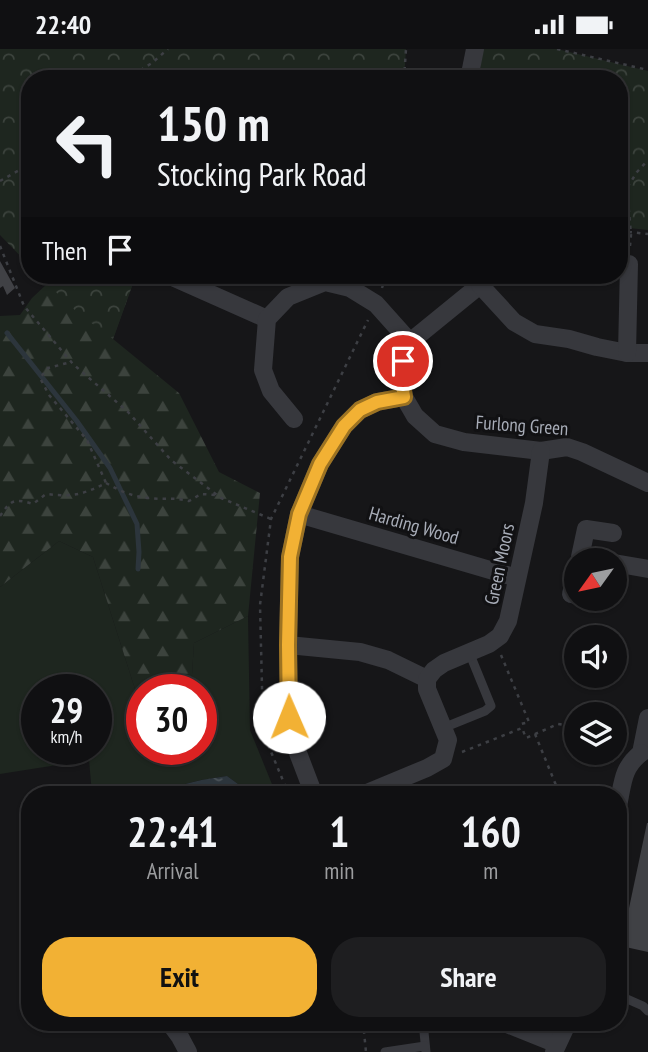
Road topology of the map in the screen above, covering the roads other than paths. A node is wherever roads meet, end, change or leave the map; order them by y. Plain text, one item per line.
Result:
1 (475, 49) edge
2 (471, 70) edge
3 (629, 264) road end
4 (188, 284) edge
5 (313, 284) edge
6 (340, 284) edge
7 (479, 284) edge
8 (487, 284) edge
9 (267, 319) junction
10 (410, 341) junction
11 (627, 353) junction
12 (648, 353) edge
13 (404, 397) junction
14 (294, 419) dead end
15 (541, 451) junction
16 (648, 483) edge
17 (299, 514) junction
18 (612, 533) dead end
19 (582, 548) edge
20 (627, 565) edge
21 (648, 569) edge
22 (517, 578) junction
23 (288, 645) junction
24 (469, 652) junction
25 (426, 679) junction
26 (648, 718) edge
27 (443, 728) junction
28 (645, 754) edge
29 (311, 786) edge
30 (385, 786) edge
31 (622, 786) edge
32 (627, 999) edge
33 (648, 1011) edge
34 (176, 1031) edge
35 (424, 1031) edge
36 (521, 1031) edge
37 (564, 1031) edge
38 (556, 1048) edge
39 (426, 1049) edge
40 (188, 1052) edge
41 (385, 1052) edge

1 - 2 street
3 - 11 street
4 - 9 street
5 - 9 street
6 - 10 street
7 - 10 street
8 - 11 street
9 - 14 street
10 - 13 street
11 - 12 street
13 - 15 street, Furlong Green
13 - 17 street
15 - 16 street, Furlong Green
15 - 22 street, Green Moors
17 - 22 street, Harding Wood
17 - 23 street
18 - 19 street
20 - 21 street
22 - 24 street, Green Moors
23 - 25 street
23 - 29 street
24 - 25 street, Green Moors
24 - 27 lane
25 - 27 street
26 - 28 street
27 - 30 street
28 - 31 street
32 - 33 lane
34 - 40 street
35 - 39 lane
36 - 38 street
37 - 38 street
39 - 41 lane

